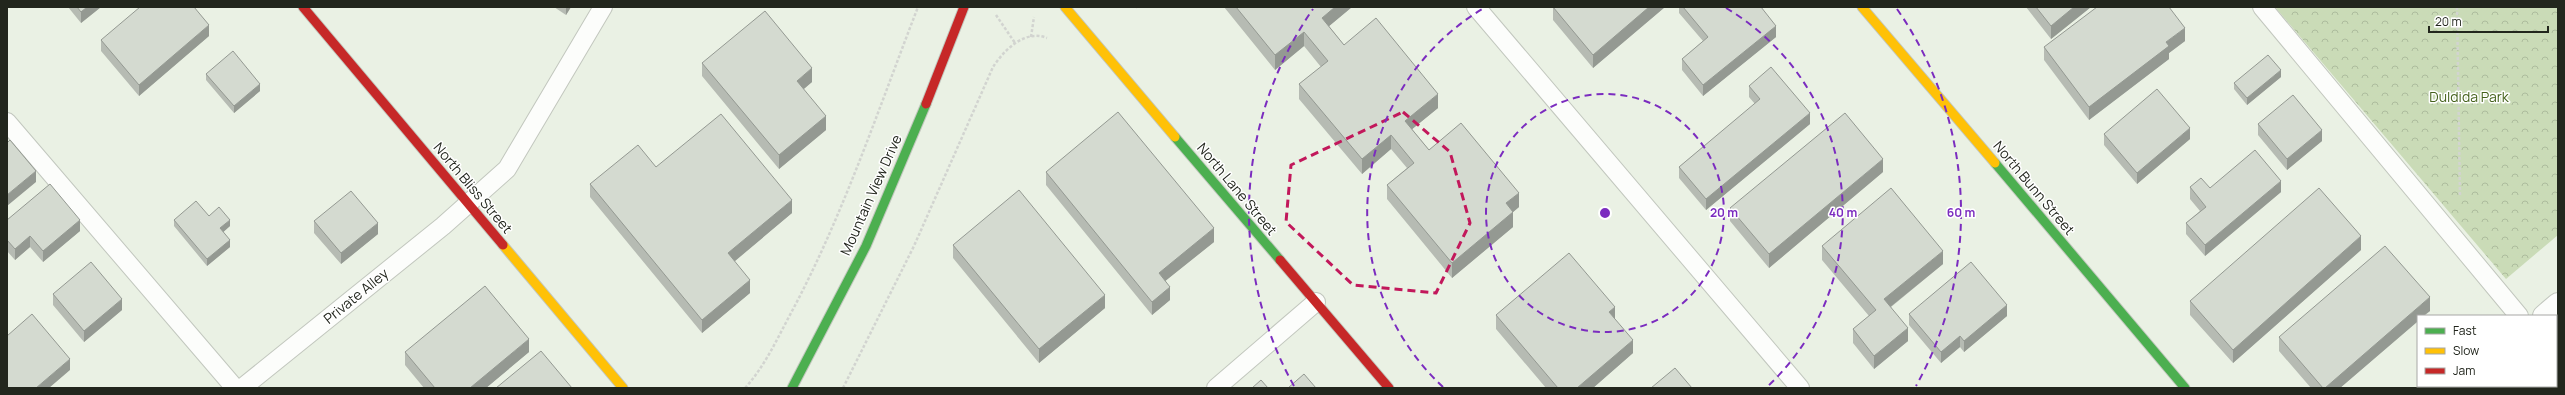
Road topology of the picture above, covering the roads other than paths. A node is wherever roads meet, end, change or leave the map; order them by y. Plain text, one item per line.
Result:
1 (302, 7) edge
2 (603, 7) edge
3 (964, 7) edge
4 (1065, 7) edge
5 (1476, 7) edge
6 (1862, 7) edge
7 (2262, 7) edge
8 (7, 122) edge
9 (468, 204) junction
10 (1316, 302) junction
11 (2558, 304) edge
12 (2518, 315) edge
13 (2545, 315) edge
14 (235, 388) edge
15 (242, 388) edge
16 (623, 388) edge
17 (792, 388) edge
18 (1216, 388) edge
19 (1389, 388) edge
20 (1800, 388) edge
21 (2185, 388) edge

1 - 9 street, North Bliss Street
2 - 9 lane, Private Alley
3 - 17 street, Mountain View Drive
4 - 10 street, North Lane Street
5 - 20 lane
6 - 21 street, North Bunn Street
7 - 12 lane
8 - 14 lane
9 - 15 lane, Private Alley
9 - 16 street, North Bliss Street
10 - 18 lane
10 - 19 street, North Lane Street
11 - 13 street

